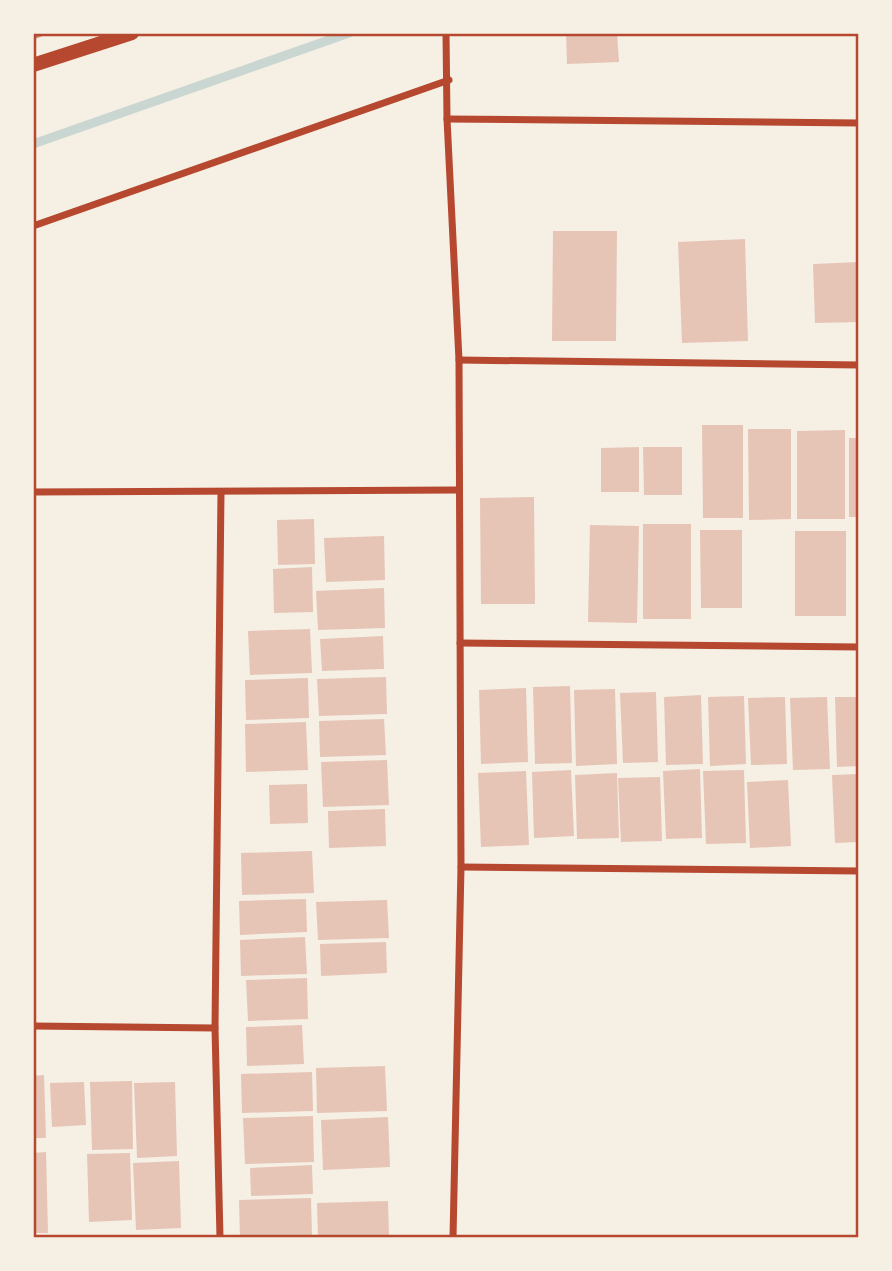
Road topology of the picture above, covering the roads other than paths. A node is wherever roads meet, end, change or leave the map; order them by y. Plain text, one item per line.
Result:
1 (132, 33) edge
2 (446, 33) edge
3 (33, 65) edge
4 (449, 80) junction
5 (447, 119) junction
6 (859, 123) edge
7 (33, 226) edge
8 (459, 360) junction
9 (859, 365) edge
10 (458, 490) junction
11 (33, 492) edge
12 (221, 492) junction
13 (460, 643) junction
14 (859, 647) edge
15 (461, 867) junction
16 (859, 871) edge
17 (33, 1026) edge
18 (215, 1028) junction
19 (220, 1238) edge
20 (453, 1238) edge

1 - 3 main road
2 - 4 street
4 - 5 street
4 - 7 street
5 - 6 street
5 - 8 street
8 - 9 street
8 - 10 street
10 - 12 street
10 - 13 street
11 - 12 street
12 - 18 street
13 - 14 street
13 - 15 street
15 - 16 street
15 - 20 street
17 - 18 street
18 - 19 street

